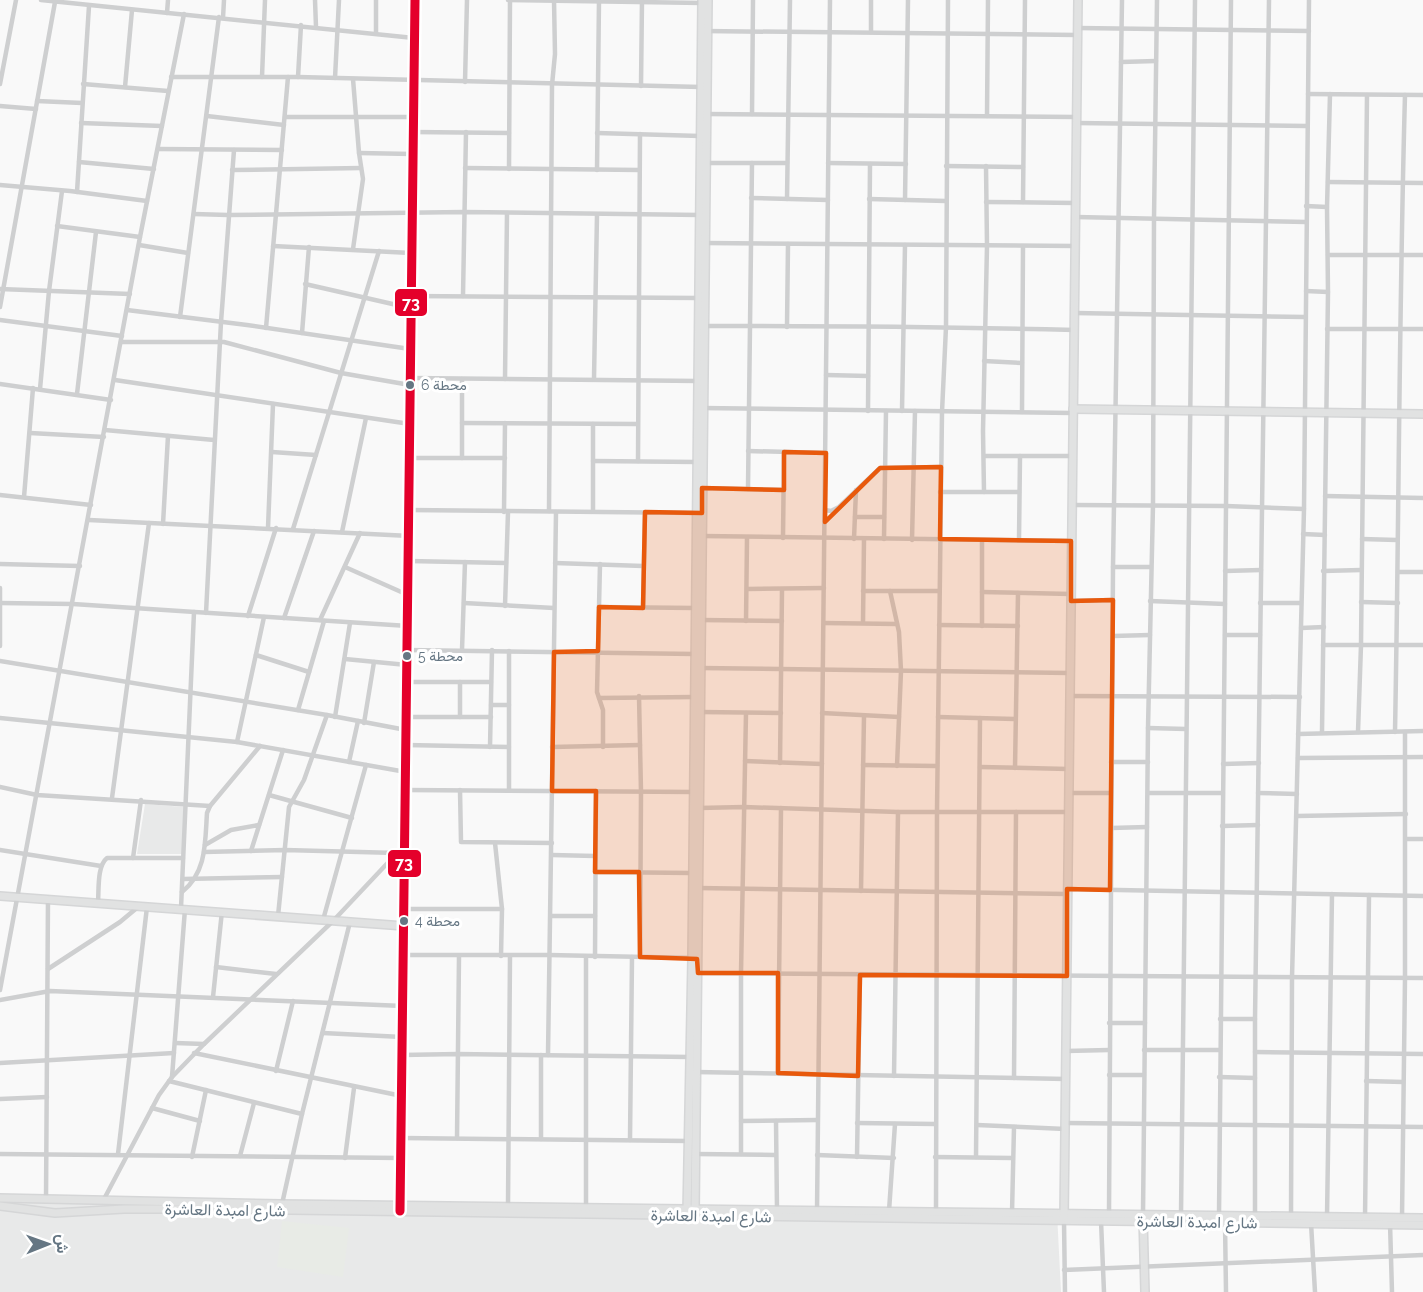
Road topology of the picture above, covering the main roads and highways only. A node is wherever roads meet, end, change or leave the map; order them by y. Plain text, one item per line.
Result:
1 (415, 0) edge
2 (1078, 0) edge
3 (704, 1) edge
4 (705, 31) junction
5 (701, 326) junction
6 (700, 408) junction
7 (1073, 411) junction
8 (1423, 414) edge
9 (699, 536) junction
10 (698, 654) junction
11 (697, 668) junction
12 (696, 808) junction
13 (0, 896) edge
14 (404, 926) junction
15 (695, 958) junction
16 (694, 1033) junction
17 (0, 1198) edge
18 (0, 1206) edge
19 (400, 1208) junction
20 (691, 1212) junction
21 (1064, 1217) junction
22 (1143, 1218) junction
23 (1423, 1218) edge
24 (1390, 1221) junction
25 (1423, 1225) edge
26 (1145, 1292) edge

1 - 14 main road
2 - 7 main road
3 - 4 main road
4 - 5 main road
4 - 5 main road
5 - 6 main road
5 - 6 main road
6 - 9 main road
6 - 9 main road
7 - 8 main road
7 - 21 main road
9 - 10 main road
9 - 10 main road
10 - 11 main road
11 - 12 main road
11 - 12 main road
12 - 15 main road
12 - 15 main road
13 - 14 main road
14 - 19 main road
15 - 16 main road
15 - 16 main road
16 - 20 main road
16 - 20 main road
17 - 19 main road, شارع امبدة العاشرة
18 - 19 main road, شارع امبدة العاشرة
19 - 20 main road, شارع امبدة العاشرة
19 - 20 main road, شارع امبدة العاشرة
20 - 21 main road, شارع امبدة العاشرة
20 - 21 main road, شارع امبدة العاشرة
21 - 22 main road, شارع امبدة العاشرة
21 - 22 main road, شارع امبدة العاشرة
22 - 24 main road, شارع امبدة العاشرة
22 - 24 main road, شارع امبدة العاشرة
22 - 26 main road
23 - 24 main road, شارع امبدة العاشرة
24 - 25 main road, شارع امبدة العاشرة

